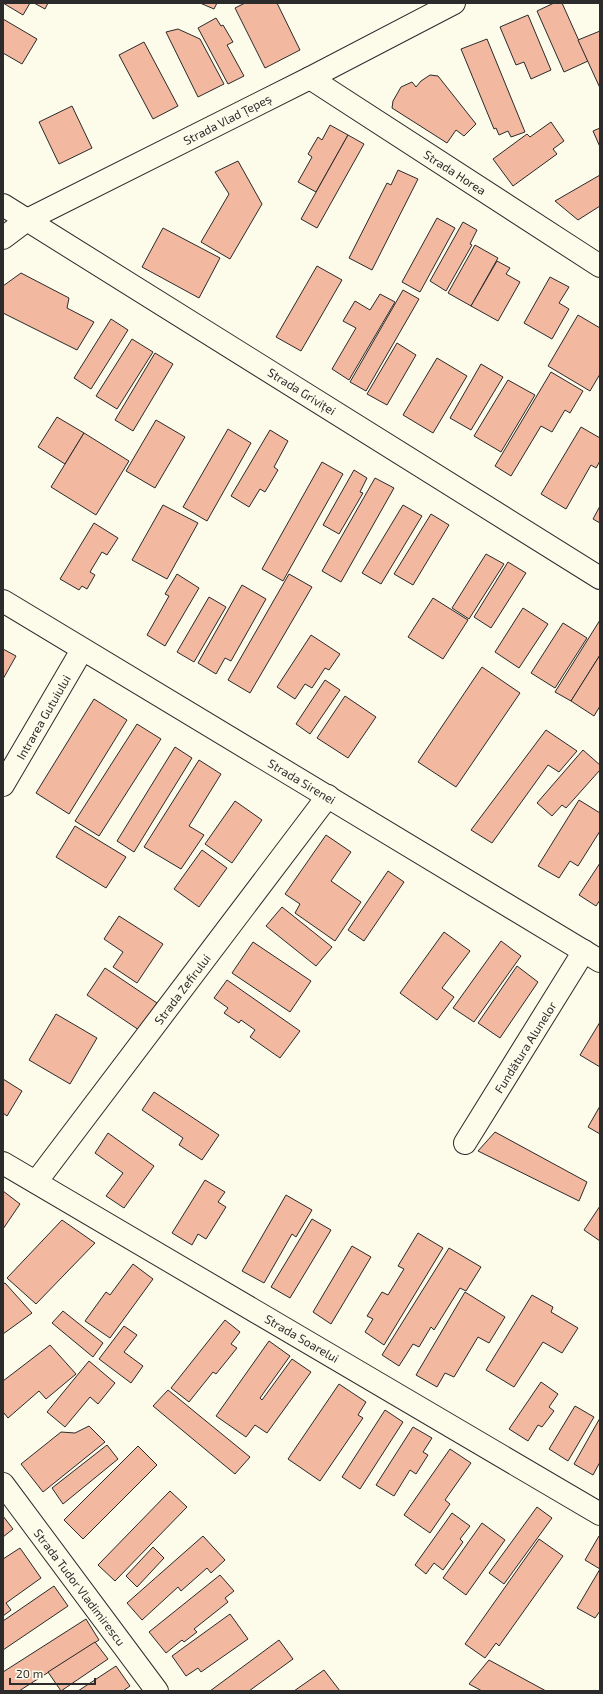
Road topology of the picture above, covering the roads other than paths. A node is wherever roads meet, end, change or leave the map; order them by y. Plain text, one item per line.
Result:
1 (454, 3) edge
2 (310, 78) junction
3 (3, 205) edge
4 (27, 220) junction
5 (3, 238) edge
6 (596, 259) edge
7 (600, 578) edge
8 (3, 601) edge
9 (82, 650) junction
10 (3, 785) edge
11 (328, 796) junction
12 (592, 956) edge
13 (465, 1143) dead end
14 (3, 1163) edge
15 (36, 1182) junction
16 (3, 1484) edge
17 (600, 1514) edge
18 (157, 1691) edge

1 - 2 street, Strada Vlad Țepeș
2 - 4 street, Strada Vlad Țepeș
2 - 6 street, Strada Horea
3 - 4 street, Strada Griviței
4 - 5 street, Strada Vlad Țepeș
4 - 7 street, Strada Griviței
8 - 9 street, Strada Sirenei
9 - 10 street, Intrarea Gutuiului
9 - 11 street, Strada Sirenei
11 - 12 street, Strada Sirenei
11 - 15 street, Strada Zefirului
12 - 13 street, Fundătura Alunelor
14 - 15 street, Strada Soarelui
15 - 17 street, Strada Soarelui
16 - 18 street, Strada Tudor Vladimirescu

